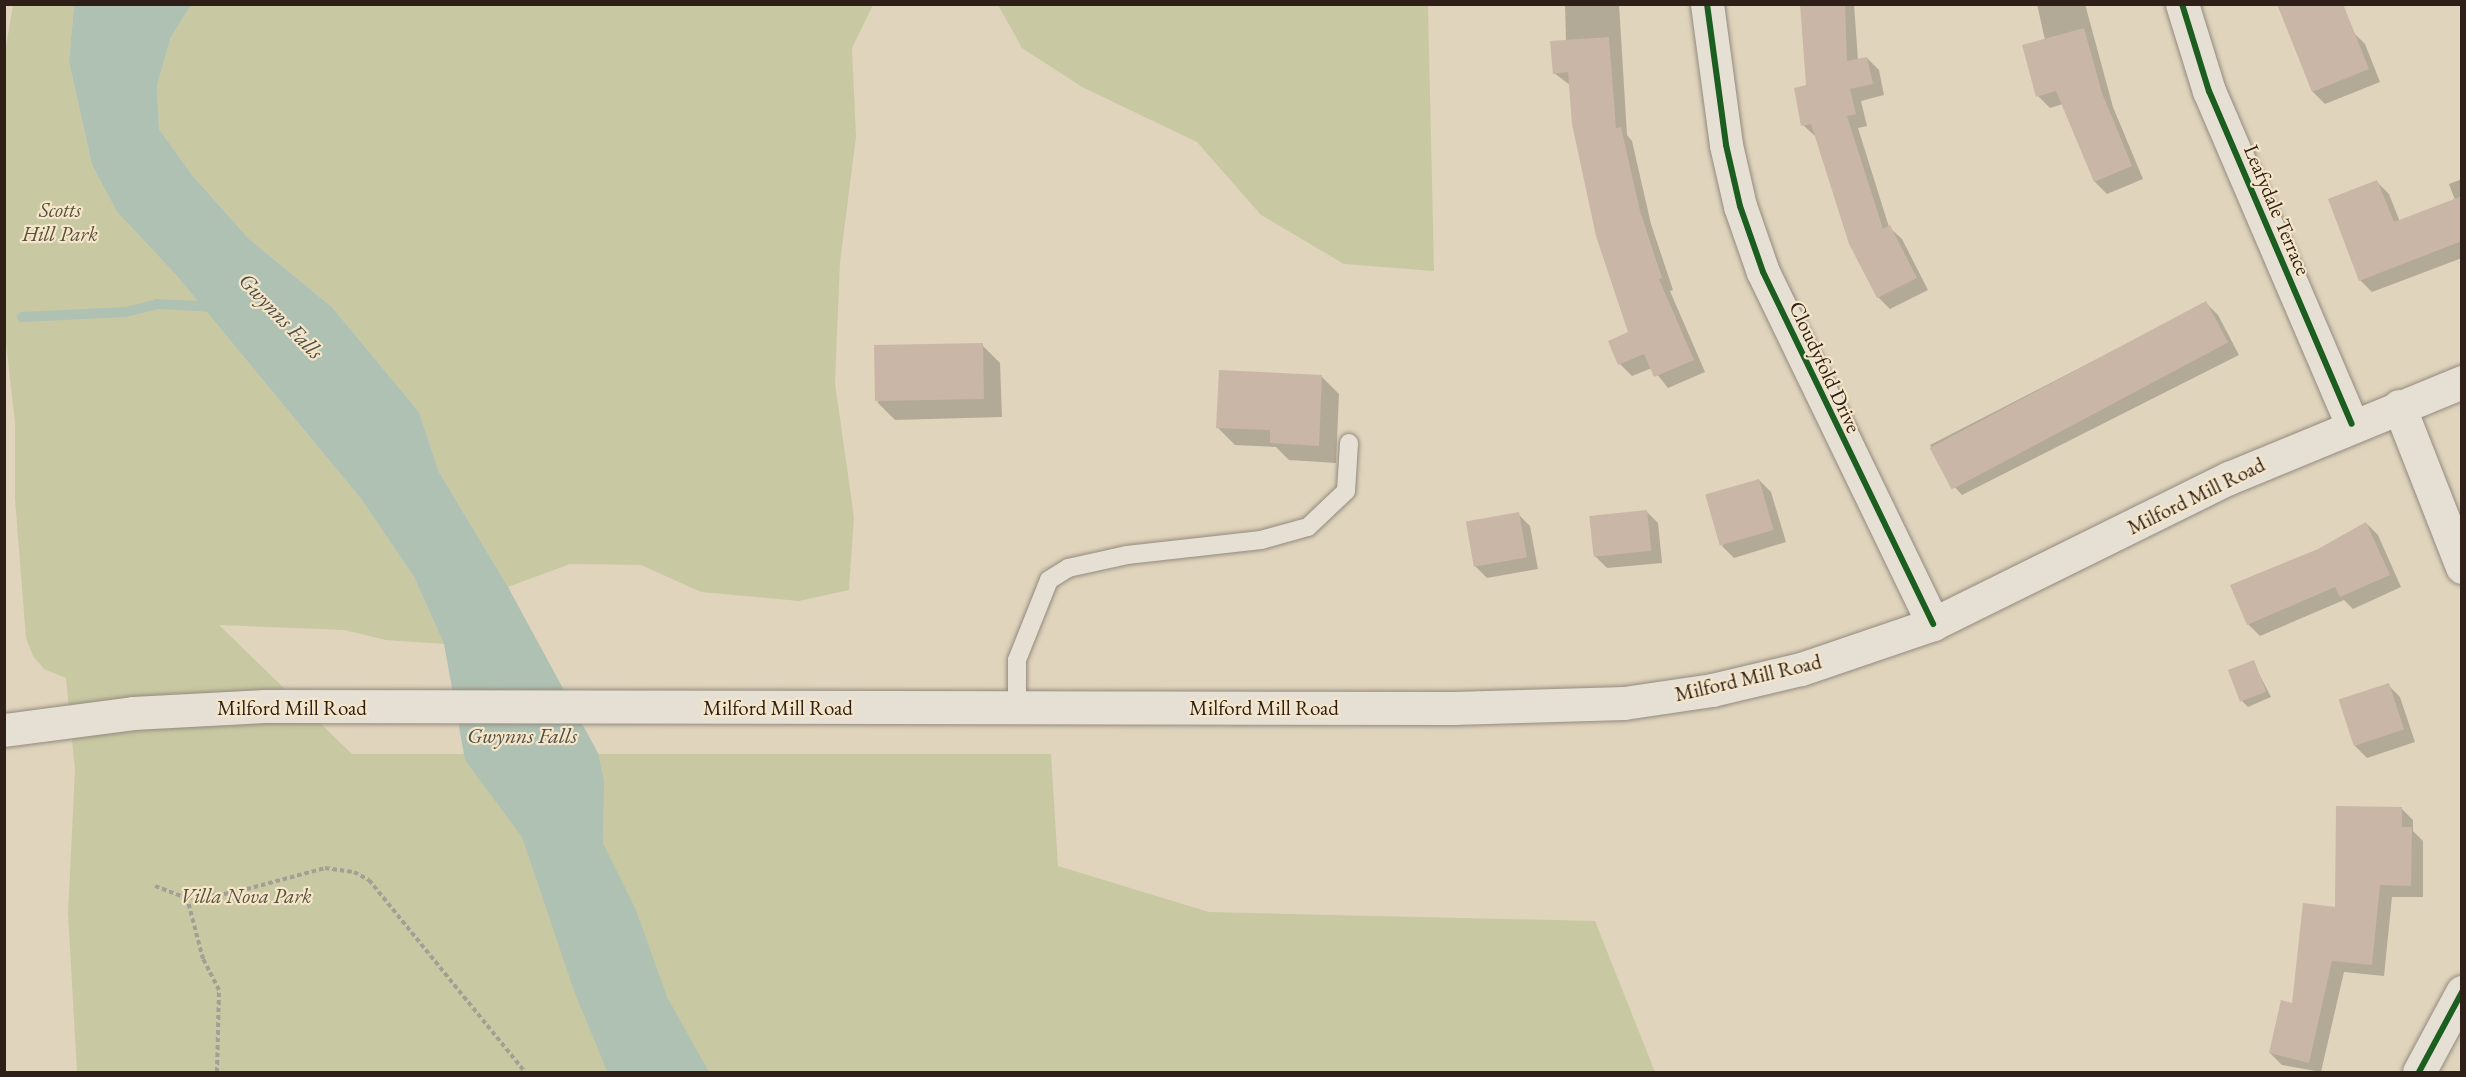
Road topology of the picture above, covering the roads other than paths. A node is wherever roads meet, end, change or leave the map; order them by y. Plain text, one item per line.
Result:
1 (1707, 4) edge
2 (2181, 4) edge
3 (2462, 382) edge
4 (2399, 406) junction
5 (2352, 424) junction
6 (1349, 443) dead end
7 (2462, 567) edge
8 (1933, 624) junction
9 (1017, 707) junction
10 (4, 725) edge
11 (5, 730) edge
12 (2462, 992) edge
13 (2419, 1072) edge

1 - 8 main road, Cloudyfold Drive
2 - 5 main road, Leafydale Terrace
3 - 4 main road, Milford Mill Road
4 - 5 main road, Milford Mill Road
4 - 7 main road
5 - 8 main road, Milford Mill Road
6 - 9 lane
8 - 9 main road, Milford Mill Road
9 - 11 main road, Milford Mill Road
10 - 11 main road
12 - 13 main road

